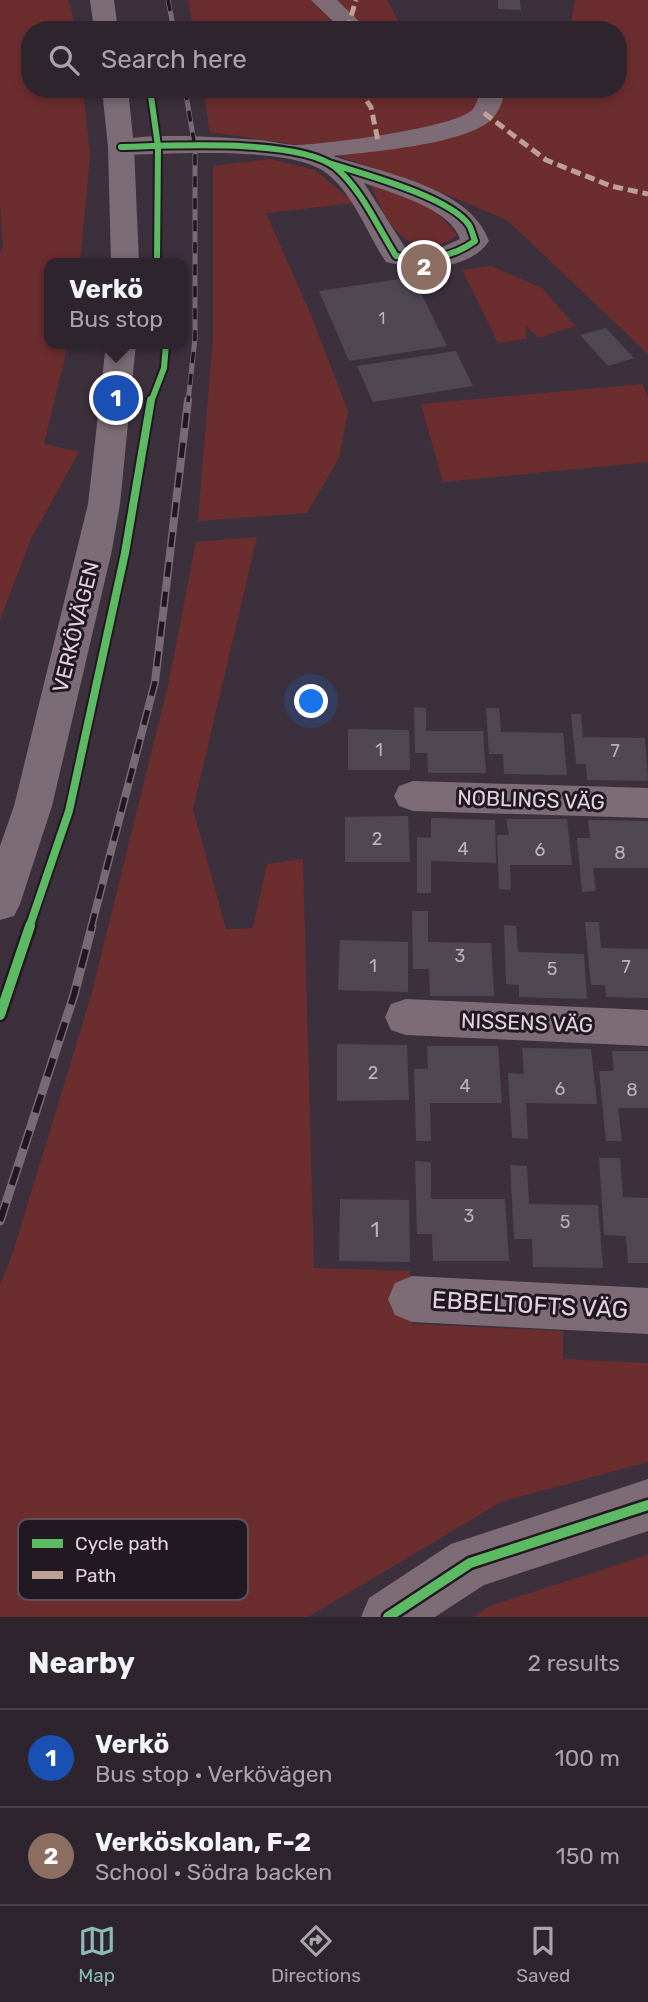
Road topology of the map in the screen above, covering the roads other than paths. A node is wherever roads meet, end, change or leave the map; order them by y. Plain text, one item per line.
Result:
1 (102, 0) edge
2 (323, 0) edge
3 (105, 21) edge
4 (346, 21) edge
5 (116, 98) edge
6 (490, 98) edge
7 (121, 147) junction
8 (290, 153) junction
9 (330, 163) junction
10 (125, 258) edge
11 (120, 349) edge
12 (413, 796) dead end
13 (648, 803) edge
14 (0, 904) edge
15 (406, 1017) dead end
16 (648, 1028) edge
17 (412, 1299) dead end
18 (648, 1311) edge
19 (648, 1505) edge
20 (388, 1617) edge

1 - 3 main road
2 - 4 street
5 - 7 main road
6 - 8 street
7 - 8 street
7 - 10 main road
8 - 9 street
9 - 9 street
11 - 14 main road, VERKÖVÄGEN
12 - 13 street, NOBLINGS VÄG
15 - 16 street, NISSENS VÄG
17 - 18 street, EBBELTOFTS VÄG
19 - 20 street

